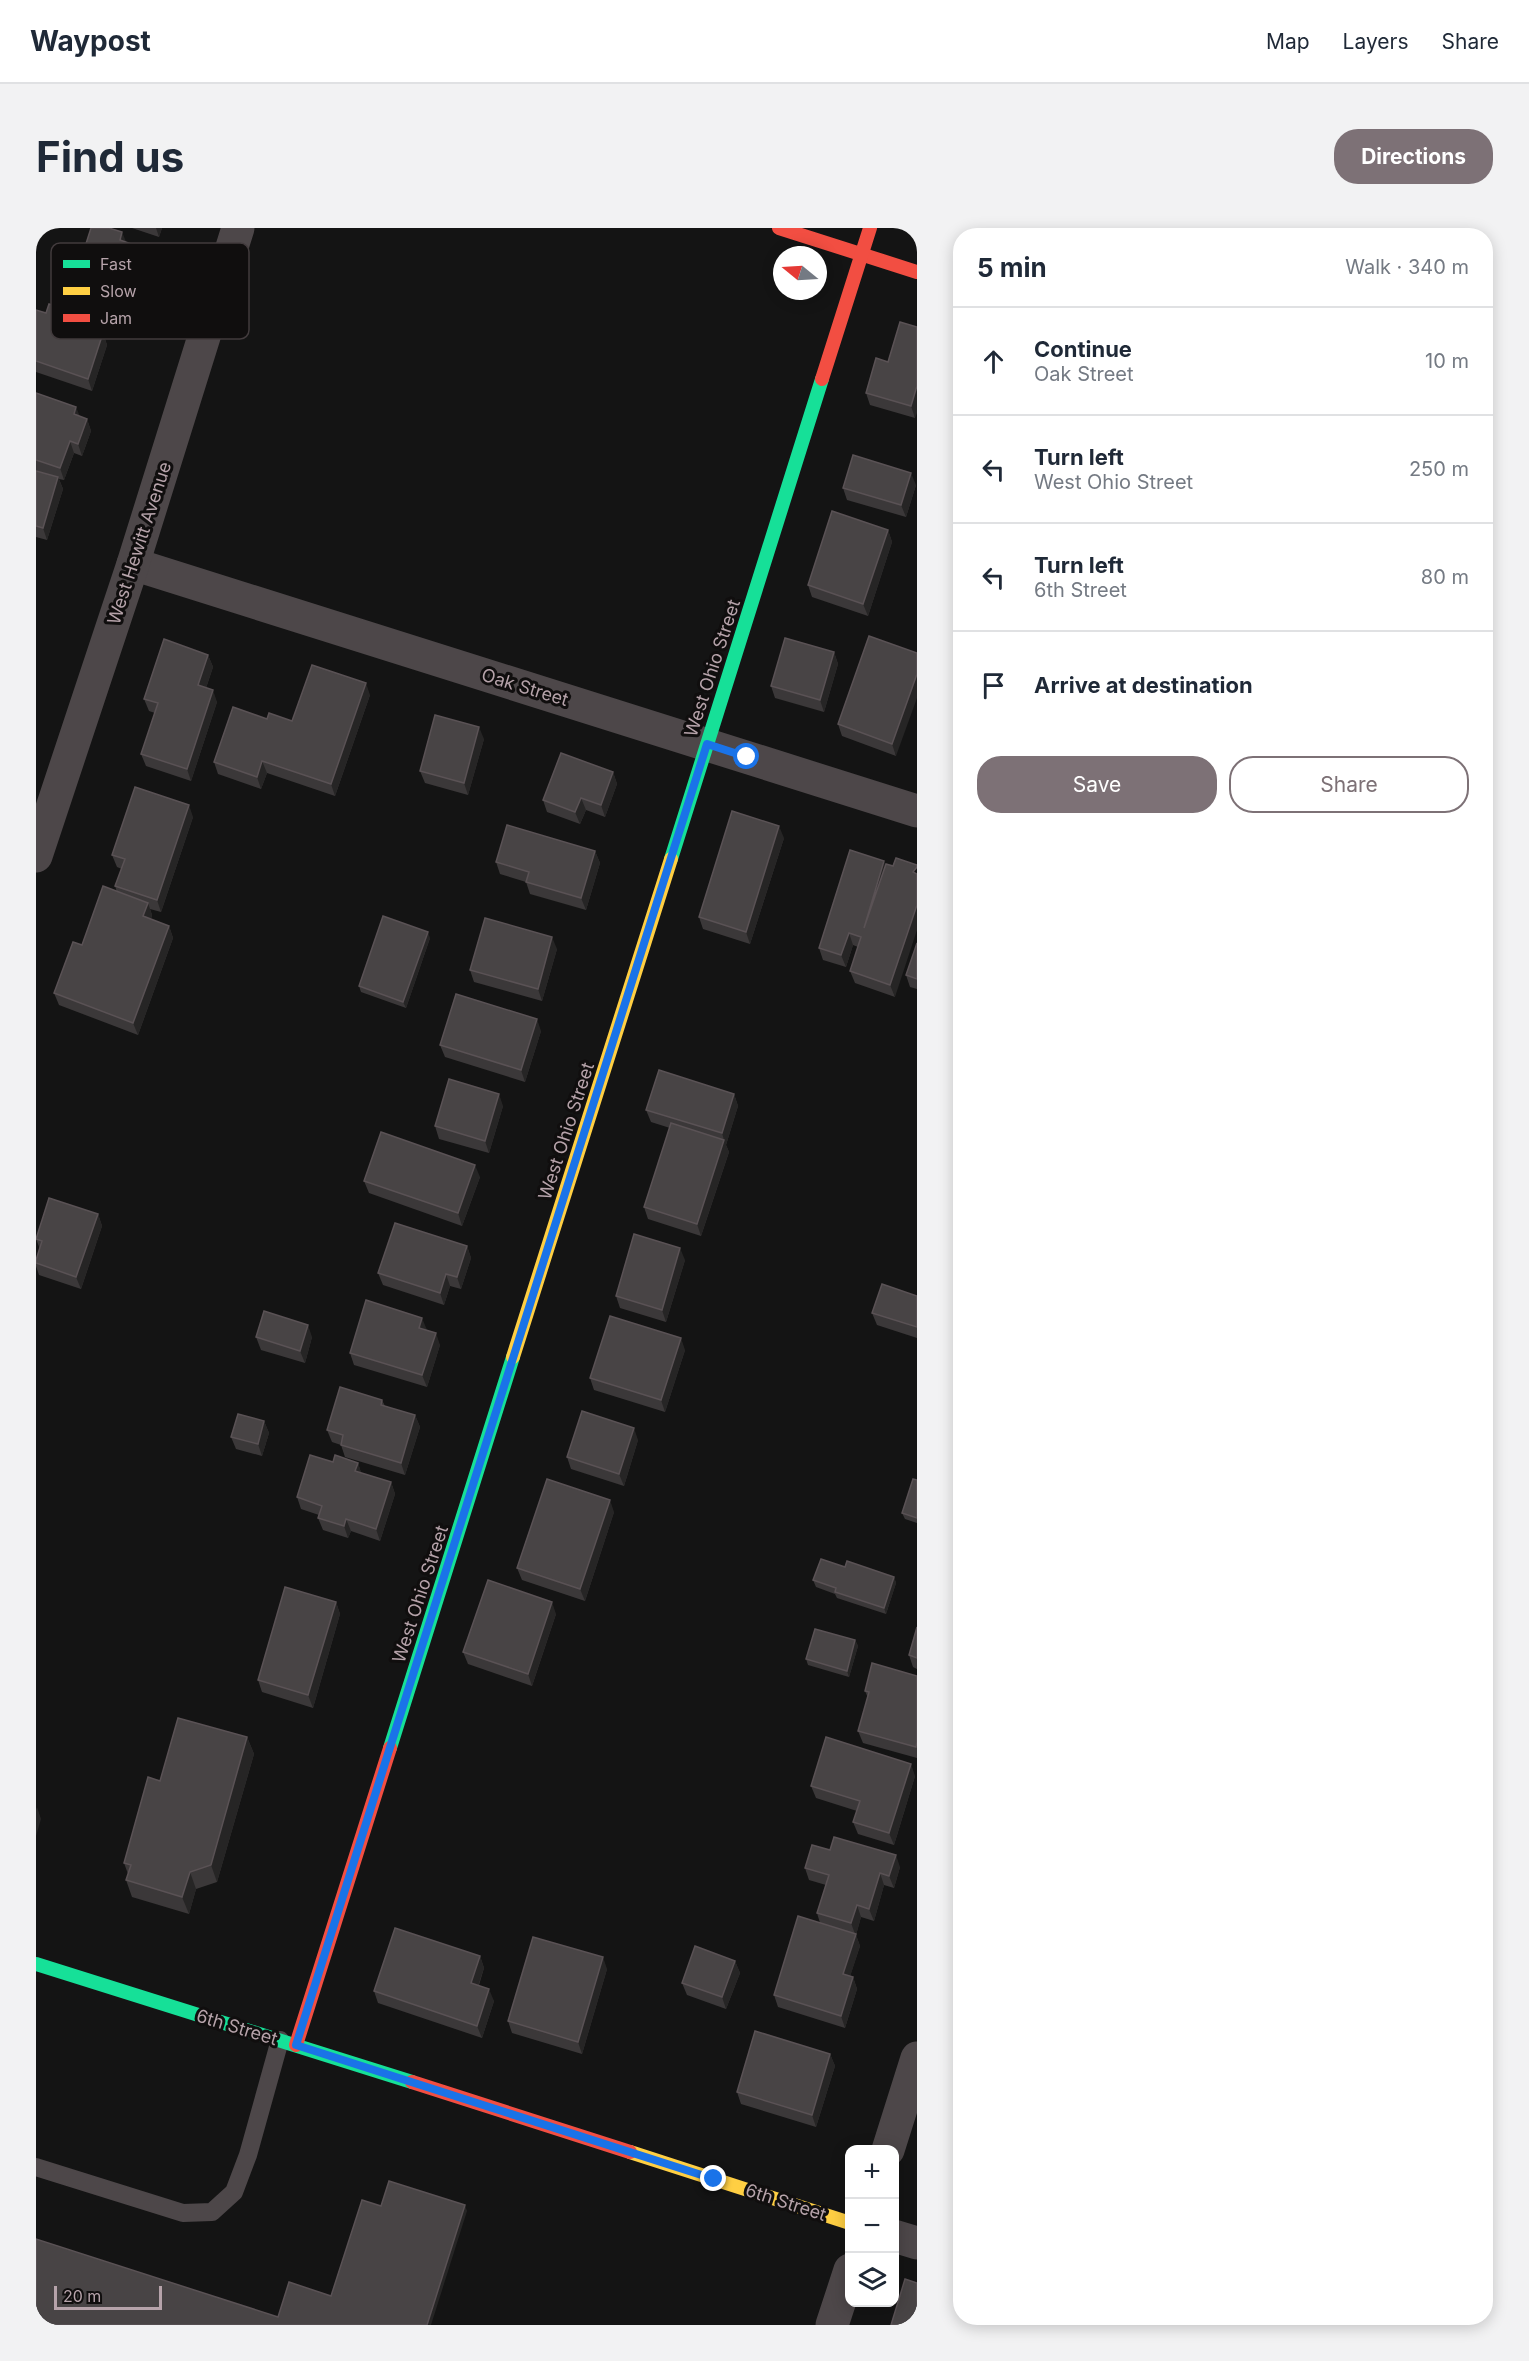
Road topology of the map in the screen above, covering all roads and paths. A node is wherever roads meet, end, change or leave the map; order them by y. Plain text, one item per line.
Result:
1 (238, 228) edge
2 (779, 228) edge
3 (870, 228) edge
4 (233, 243) edge
5 (862, 255) junction
6 (917, 272) edge
7 (203, 339) edge
8 (133, 564) junction
9 (707, 744) junction
10 (917, 811) edge
11 (36, 856) edge
12 (36, 1964) edge
13 (288, 2042) junction
14 (917, 2058) edge
15 (890, 2145) edge
16 (36, 2167) edge
17 (845, 2222) edge
18 (899, 2238) edge
19 (917, 2243) edge
20 (845, 2283) edge
21 (832, 2325) edge

1 - 4 street, West Hewitt Avenue
2 - 5 street
3 - 5 street, West Ohio Street
5 - 6 street
5 - 9 street, West Ohio Street
7 - 8 street, West Hewitt Avenue
8 - 9 street, Oak Street
8 - 11 street, West Hewitt Avenue
9 - 10 street, Oak Street
9 - 13 street, West Ohio Street
12 - 13 street, 6th Street
13 - 16 lane
13 - 17 street, 6th Street
14 - 15 street
18 - 19 street
20 - 21 street

